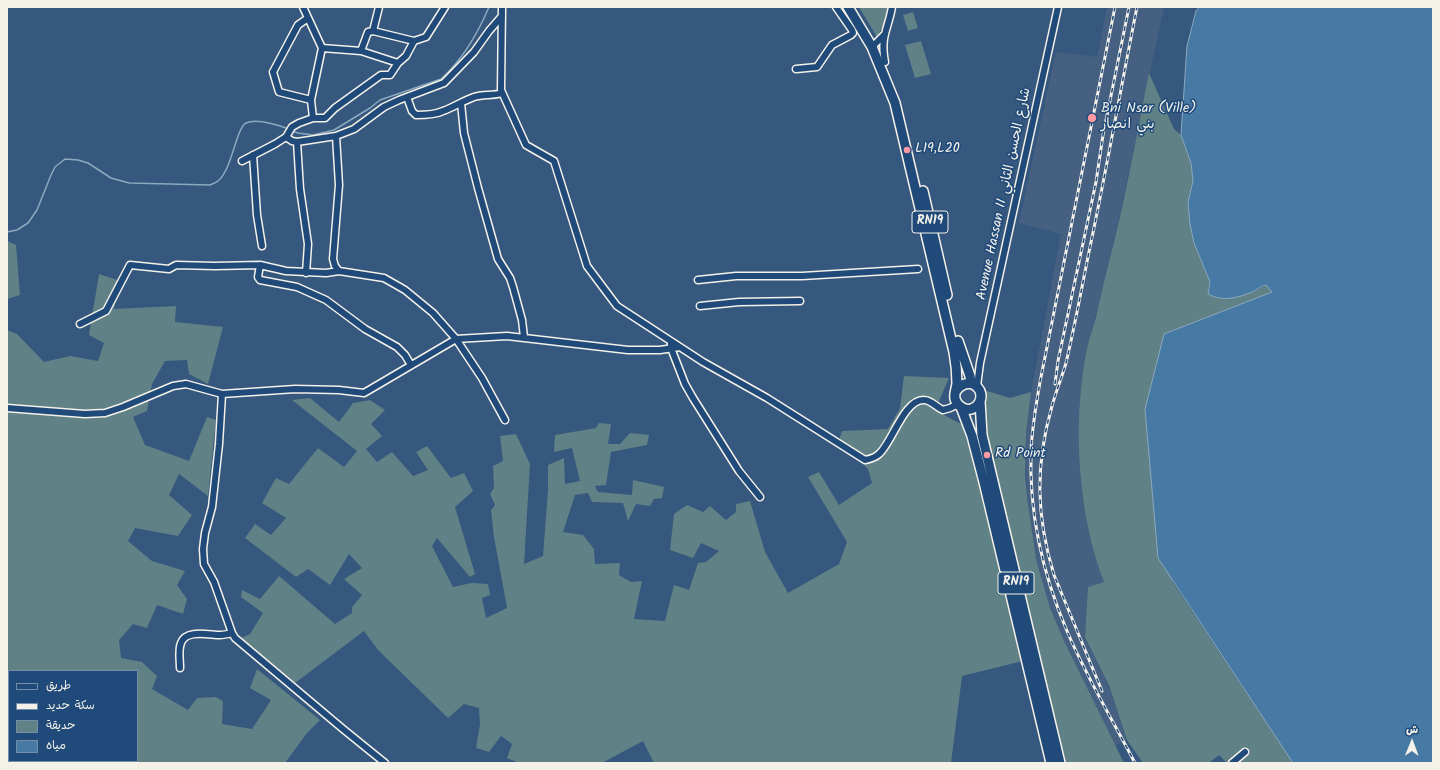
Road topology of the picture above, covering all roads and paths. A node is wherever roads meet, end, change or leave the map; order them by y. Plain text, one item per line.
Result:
1 (303, 7) edge
2 (379, 7) edge
3 (445, 7) edge
4 (502, 7) edge
5 (836, 7) edge
6 (892, 7) edge
7 (1058, 7) edge
8 (848, 9) edge
9 (502, 16) junction
10 (308, 18) junction
11 (373, 31) junction
12 (884, 35) junction
13 (414, 41) junction
14 (874, 44) junction
15 (322, 48) junction
16 (361, 51) junction
17 (885, 62) junction
18 (398, 63) junction
19 (796, 69) dead end
20 (502, 94) junction
21 (407, 97) junction
22 (311, 100) junction
23 (461, 103) junction
24 (313, 118) junction
25 (289, 133) junction
26 (336, 136) junction
27 (297, 142) junction
28 (253, 155) junction
29 (242, 161) dead end
30 (262, 246) dead end
31 (260, 265) junction
32 (918, 269) dead end
33 (339, 271) junction
34 (306, 273) junction
35 (698, 280) dead end
36 (800, 300) dead end
37 (700, 306) dead end
38 (80, 324) dead end
39 (524, 337) junction
40 (456, 339) junction
41 (671, 341) junction
42 (680, 347) junction
43 (671, 348) junction
44 (411, 366) junction
45 (973, 384) junction
46 (956, 391) junction
47 (222, 394) junction
48 (980, 401) junction
49 (959, 405) junction
50 (7, 408) edge
51 (505, 420) dead end
52 (760, 497) dead end
53 (232, 633) junction
54 (180, 668) dead end
55 (1245, 752) dead end
56 (385, 763) edge
57 (1051, 763) edge
58 (1060, 763) edge
59 (1232, 763) edge

1 - 10 street
2 - 11 street
3 - 13 street
4 - 9 street
5 - 8 street
6 - 12 street
7 - 45 street, Avenue Hassan II شارع الحسن الثاني
8 - 14 highway, RN19
8 - 19 street
9 - 20 street
9 - 21 street
10 - 15 street
10 - 22 street
11 - 13 street
11 - 16 street
12 - 14 street
12 - 17 street
13 - 18 street
14 - 17 highway, RN19
14 - 46 highway, RN19
15 - 16 street
15 - 22 street
16 - 18 street
17 - 45 highway, RN19
18 - 24 street
20 - 23 street
20 - 41 street
21 - 23 street
21 - 26 street
22 - 24 street
23 - 39 street
24 - 25 street
25 - 27 street
25 - 28 street
26 - 27 street
26 - 33 street
27 - 34 street
28 - 29 street
28 - 30 street
31 - 34 street
31 - 38 street
31 - 44 street
32 - 35 street
33 - 34 street
33 - 40 street
36 - 37 street
39 - 40 street
39 - 43 street
40 - 44 street
40 - 51 street
41 - 42 street
41 - 43 street
42 - 43 street
42 - 49 street
43 - 52 street
44 - 47 street
45 - 46 highway
45 - 48 highway, RN19
46 - 49 highway, RN19
47 - 50 street
47 - 53 street
48 - 49 highway
48 - 58 highway, RN19
49 - 57 highway, RN19
53 - 54 street
53 - 56 street
55 - 59 street

